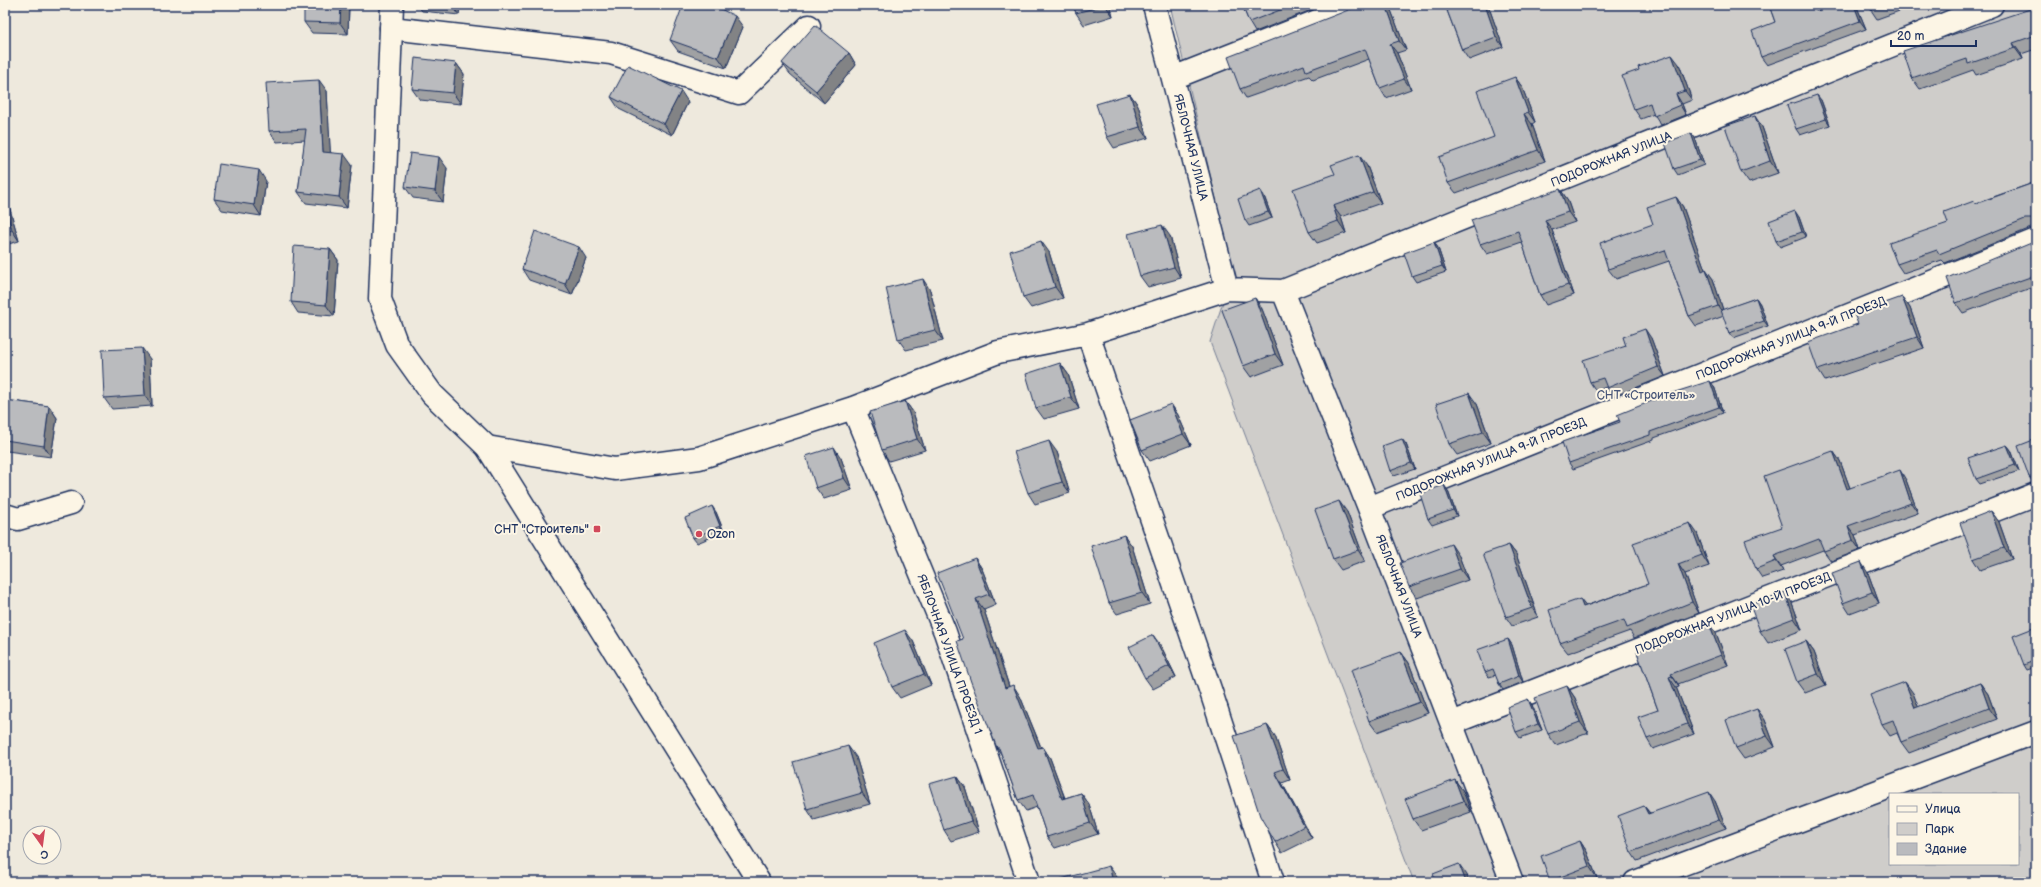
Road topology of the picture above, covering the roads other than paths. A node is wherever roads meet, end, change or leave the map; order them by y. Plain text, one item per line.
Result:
1 (392, 5) edge
2 (1154, 5) edge
3 (1358, 5) edge
4 (1992, 5) edge
5 (809, 26) dead end
6 (391, 28) junction
7 (1173, 78) junction
8 (2036, 240) edge
9 (1226, 289) junction
10 (1283, 292) junction
11 (1088, 334) junction
12 (853, 408) junction
13 (487, 447) junction
14 (2036, 494) edge
15 (71, 503) dead end
16 (1369, 508) junction
17 (5, 515) edge
18 (1452, 723) junction
19 (2036, 732) edge
20 (759, 882) edge
21 (1029, 882) edge
22 (1273, 882) edge
23 (1512, 882) edge
24 (1635, 882) edge

1 - 6 street
2 - 7 street, ЯБЛОЧНАЯ УЛИЦА
3 - 7 street
4 - 10 street, ПОДОРОЖНАЯ УЛИЦА
5 - 6 street
6 - 13 street
7 - 9 street, ЯБЛОЧНАЯ УЛИЦА
8 - 16 street, ПОДОРОЖНАЯ УЛИЦА 9-Й ПРОЕЗД
9 - 10 street, ПОДОРОЖНАЯ УЛИЦА
9 - 11 street
10 - 16 street, ЯБЛОЧНАЯ УЛИЦА
11 - 12 street
11 - 22 street
12 - 13 street
12 - 21 street, ЯБЛОЧНАЯ УЛИЦА ПРОЕЗД 1
13 - 20 street
14 - 18 street, ПОДОРОЖНАЯ УЛИЦА 10-Й ПРОЕЗД
15 - 17 street
16 - 18 street, ЯБЛОЧНАЯ УЛИЦА
18 - 23 street, ЯБЛОЧНАЯ УЛИЦА
19 - 24 street

